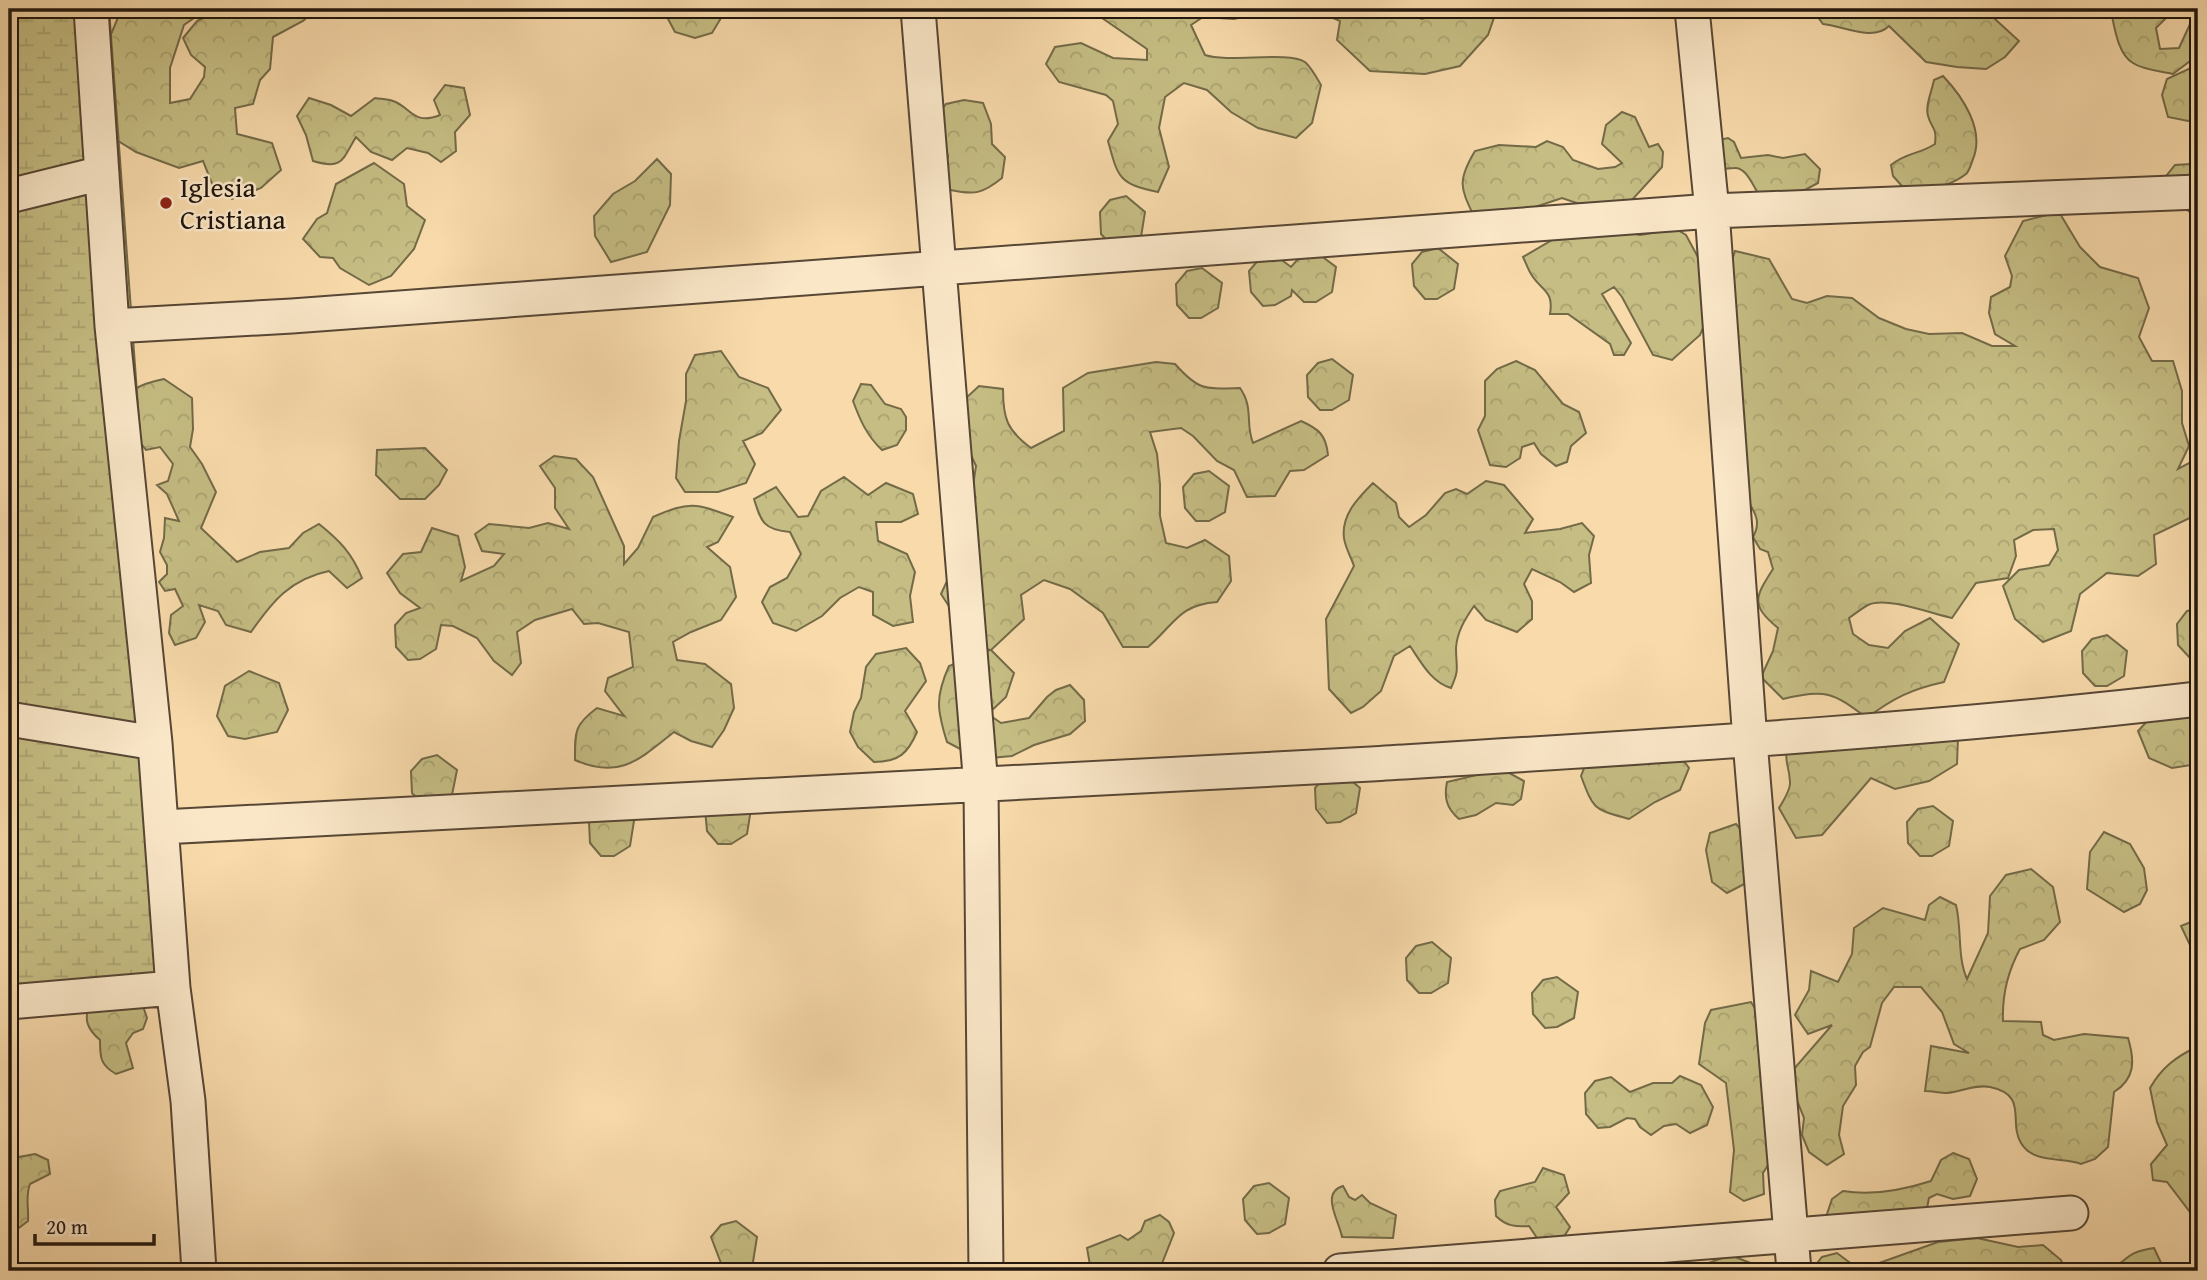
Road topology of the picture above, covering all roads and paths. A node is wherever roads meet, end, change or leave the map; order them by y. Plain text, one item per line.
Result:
1 (91, 9) edge
2 (918, 9) edge
3 (1692, 9) edge
4 (102, 173) junction
5 (2198, 192) edge
6 (9, 196) edge
7 (1712, 211) junction
8 (939, 269) junction
9 (112, 326) junction
10 (2198, 699) edge
11 (9, 719) edge
12 (1750, 741) junction
13 (155, 743) junction
14 (981, 788) junction
15 (162, 827) junction
16 (173, 988) junction
17 (9, 1002) edge
18 (2071, 1213) dead end
19 (1791, 1237) junction
20 (199, 1271) edge
21 (986, 1271) edge
22 (1340, 1271) edge
23 (1794, 1271) edge

1 - 4 street
2 - 8 street
3 - 7 street
4 - 6 street
4 - 9 street
5 - 7 street
7 - 8 street
7 - 12 street
8 - 9 street
8 - 14 street
9 - 13 street
10 - 12 street
11 - 13 street
12 - 14 street
12 - 19 street
13 - 15 street
14 - 15 street
14 - 21 street
15 - 16 street
16 - 17 street
16 - 20 street
18 - 19 street
19 - 22 street
19 - 23 street

